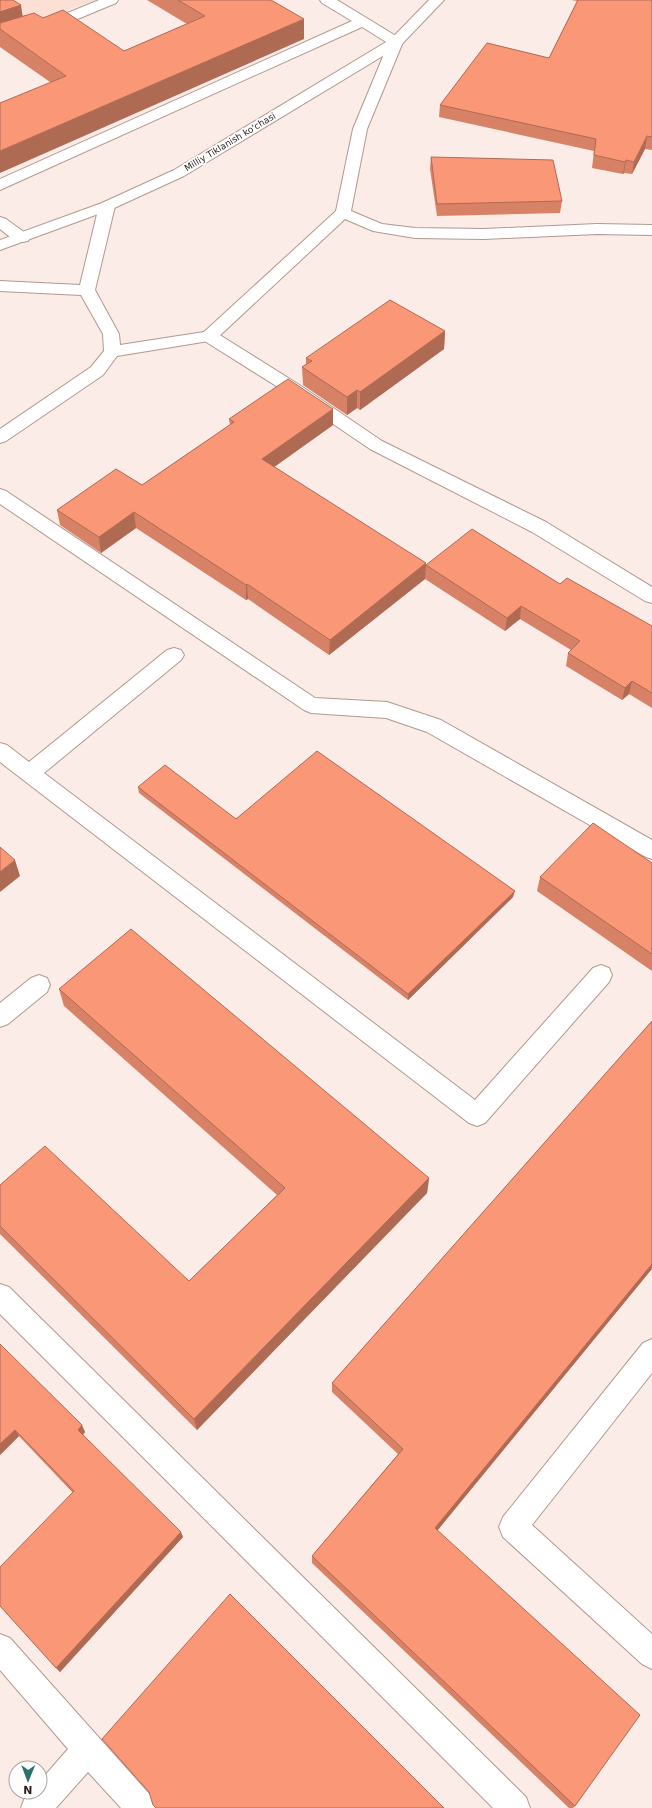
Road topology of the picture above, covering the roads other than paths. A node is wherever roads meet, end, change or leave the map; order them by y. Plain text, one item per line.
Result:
1 (111, 0) edge
2 (327, 0) edge
3 (437, 0) edge
4 (362, 22) junction
5 (0, 39) edge
6 (396, 42) junction
7 (0, 185) edge
8 (107, 206) junction
9 (343, 214) junction
10 (0, 222) edge
11 (652, 230) edge
12 (22, 238) junction
13 (0, 245) edge
14 (0, 286) edge
15 (87, 290) junction
16 (209, 336) junction
17 (112, 352) junction
18 (391, 434) dead end
19 (0, 436) edge
20 (376, 445) junction
21 (0, 495) edge
22 (652, 596) edge
23 (174, 655) dead end
24 (0, 751) edge
25 (30, 773) junction
26 (652, 850) edge
27 (601, 975) dead end
28 (39, 985) dead end
29 (0, 1017) edge
30 (0, 1296) edge
31 (652, 1352) edge
32 (0, 1648) edge
33 (652, 1654) edge
34 (88, 1749) junction
35 (36, 1808) edge
36 (141, 1808) edge
37 (515, 1808) edge

1 - 5 street
2 - 4 street
3 - 6 street, Milliy Tiklanish ko'chasi
4 - 6 street
4 - 7 street
6 - 8 street, Milliy Tiklanish ko'chasi
6 - 9 street
8 - 12 street, Milliy Tiklanish ko'chasi
8 - 15 street
9 - 11 street
9 - 16 street
10 - 12 street
12 - 13 street, Milliy Tiklanish ko'chasi
14 - 15 street
15 - 17 street
16 - 17 street
16 - 20 street
17 - 19 street
18 - 20 street
20 - 22 street
21 - 26 street
23 - 25 street
24 - 25 street
25 - 27 street
28 - 29 street
30 - 37 street
31 - 33 street
32 - 34 street
34 - 35 street
34 - 36 street

